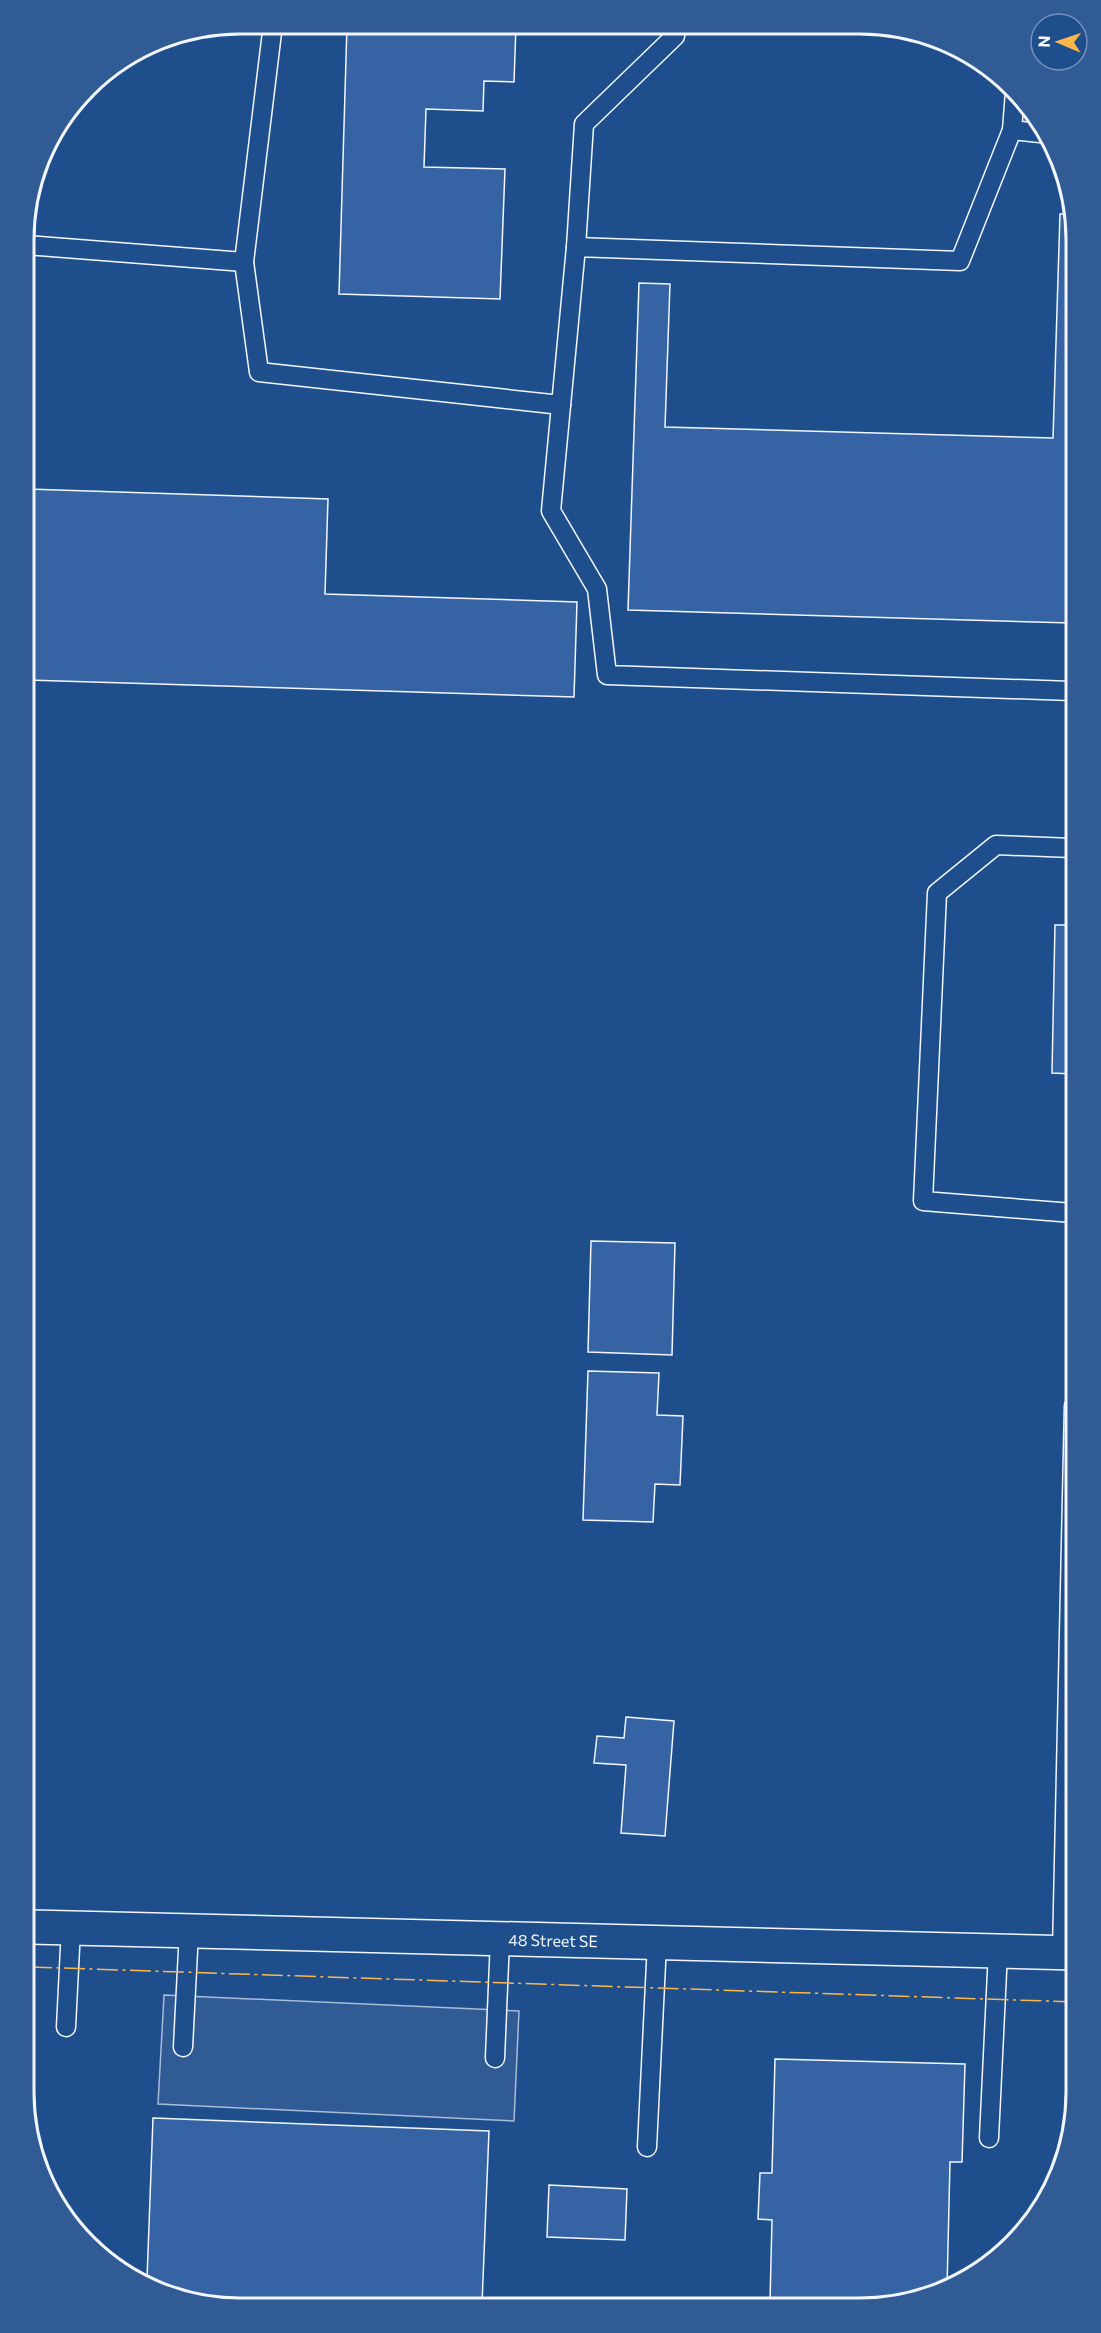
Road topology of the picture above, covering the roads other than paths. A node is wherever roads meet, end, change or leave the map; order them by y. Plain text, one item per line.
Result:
1 (272, 34) edge
2 (675, 34) edge
3 (1014, 104) edge
4 (1012, 130) junction
5 (1035, 133) edge
6 (35, 246) edge
7 (576, 247) junction
8 (244, 262) junction
9 (561, 405) junction
10 (1066, 691) edge
11 (1066, 848) edge
12 (1066, 1213) edge
13 (34, 1928) edge
14 (70, 1928) junction
15 (189, 1931) junction
16 (500, 1939) junction
17 (657, 1943) junction
18 (998, 1951) junction
19 (1066, 1953) edge
20 (66, 2027) dead end
21 (183, 2047) dead end
22 (495, 2058) dead end
23 (989, 2138) dead end
24 (647, 2147) dead end

1 - 8 lane
2 - 7 lane
3 - 4 lane
4 - 5 lane
4 - 7 lane
6 - 8 lane
7 - 9 lane
8 - 9 lane
9 - 10 lane
11 - 12 lane
13 - 14 street, 48 Street SE
14 - 15 street, 48 Street SE
14 - 20 lane
15 - 16 street, 48 Street SE
15 - 21 lane
16 - 17 street, 48 Street SE
16 - 22 lane
17 - 18 street, 48 Street SE
17 - 24 lane
18 - 19 street, 48 Street SE
18 - 23 lane

